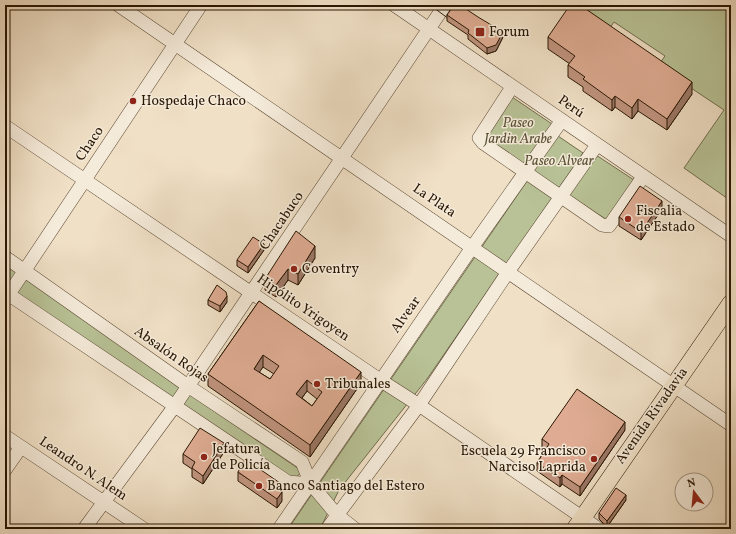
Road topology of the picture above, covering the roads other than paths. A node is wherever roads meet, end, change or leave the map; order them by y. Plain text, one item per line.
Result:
1 (118, 5) edge
2 (202, 5) edge
3 (394, 5) edge
4 (445, 5) edge
5 (428, 29) junction
6 (177, 44) junction
7 (512, 87) junction
8 (562, 120) junction
9 (5, 126) edge
10 (597, 145) junction
11 (343, 158) junction
12 (526, 172) junction
13 (643, 178) junction
14 (84, 180) junction
15 (561, 196) junction
16 (731, 236) edge
17 (473, 246) junction
18 (5, 257) edge
19 (25, 272) junction
20 (508, 272) junction
21 (252, 292) junction
22 (6, 296) edge
23 (731, 303) edge
24 (380, 380) junction
25 (188, 386) junction
26 (672, 386) junction
27 (419, 405) junction
28 (174, 407) junction
29 (731, 425) edge
30 (5, 436) edge
31 (21, 447) junction
32 (5, 470) edge
33 (311, 484) junction
34 (104, 502) junction
35 (337, 515) junction
36 (579, 523) edge
37 (84, 529) edge
38 (144, 529) edge
39 (279, 529) edge
40 (327, 529) edge
41 (355, 529) edge
42 (599, 529) edge

1 - 6 street, La Plata
2 - 6 street, Chaco
3 - 5 street, Perú
4 - 5 street, Chacabuco
5 - 7 street, Perú
5 - 11 street, Chacabuco
6 - 11 street, La Plata
6 - 14 street, Chaco
7 - 8 street, Perú
7 - 12 street
8 - 10 street, Perú
8 - 12 street, Alvear
9 - 14 street, Hipólito Yrigoyen
10 - 13 street, Perú
10 - 15 street
11 - 17 street, La Plata
11 - 21 street, Chacabuco
12 - 15 street
12 - 17 street, Alvear
13 - 15 street
13 - 16 street, Perú
14 - 19 street, Chaco
14 - 21 street, Hipólito Yrigoyen
15 - 20 street
17 - 20 street, La Plata
17 - 24 street, Alvear
18 - 19 street, Absalón Rojas
19 - 22 street, Chaco
19 - 25 street, Absalón Rojas
20 - 26 street, La Plata
20 - 27 street
21 - 24 street, Hipólito Yrigoyen
21 - 25 street, Chacabuco
22 - 28 street
23 - 26 main road, Avenida Rivadavia
24 - 27 street, Hipólito Yrigoyen
24 - 33 street, Alvear
25 - 28 street, Chacabuco
25 - 33 street, Absalón Rojas
26 - 29 street, La Plata
26 - 36 main road, Avenida Rivadavia
27 - 35 street
27 - 36 street, Hipólito Yrigoyen
28 - 33 street
28 - 34 street, Chacabuco
30 - 31 street, Leandro N. Alem
31 - 32 street
31 - 34 street, Leandro N. Alem
33 - 35 street, Absalón Rojas
33 - 39 street, Alvear
34 - 37 street, Chacabuco
34 - 38 street, Leandro N. Alem
35 - 40 street
35 - 41 street, Absalón Rojas
36 - 42 street, Hipólito Yrigoyen

